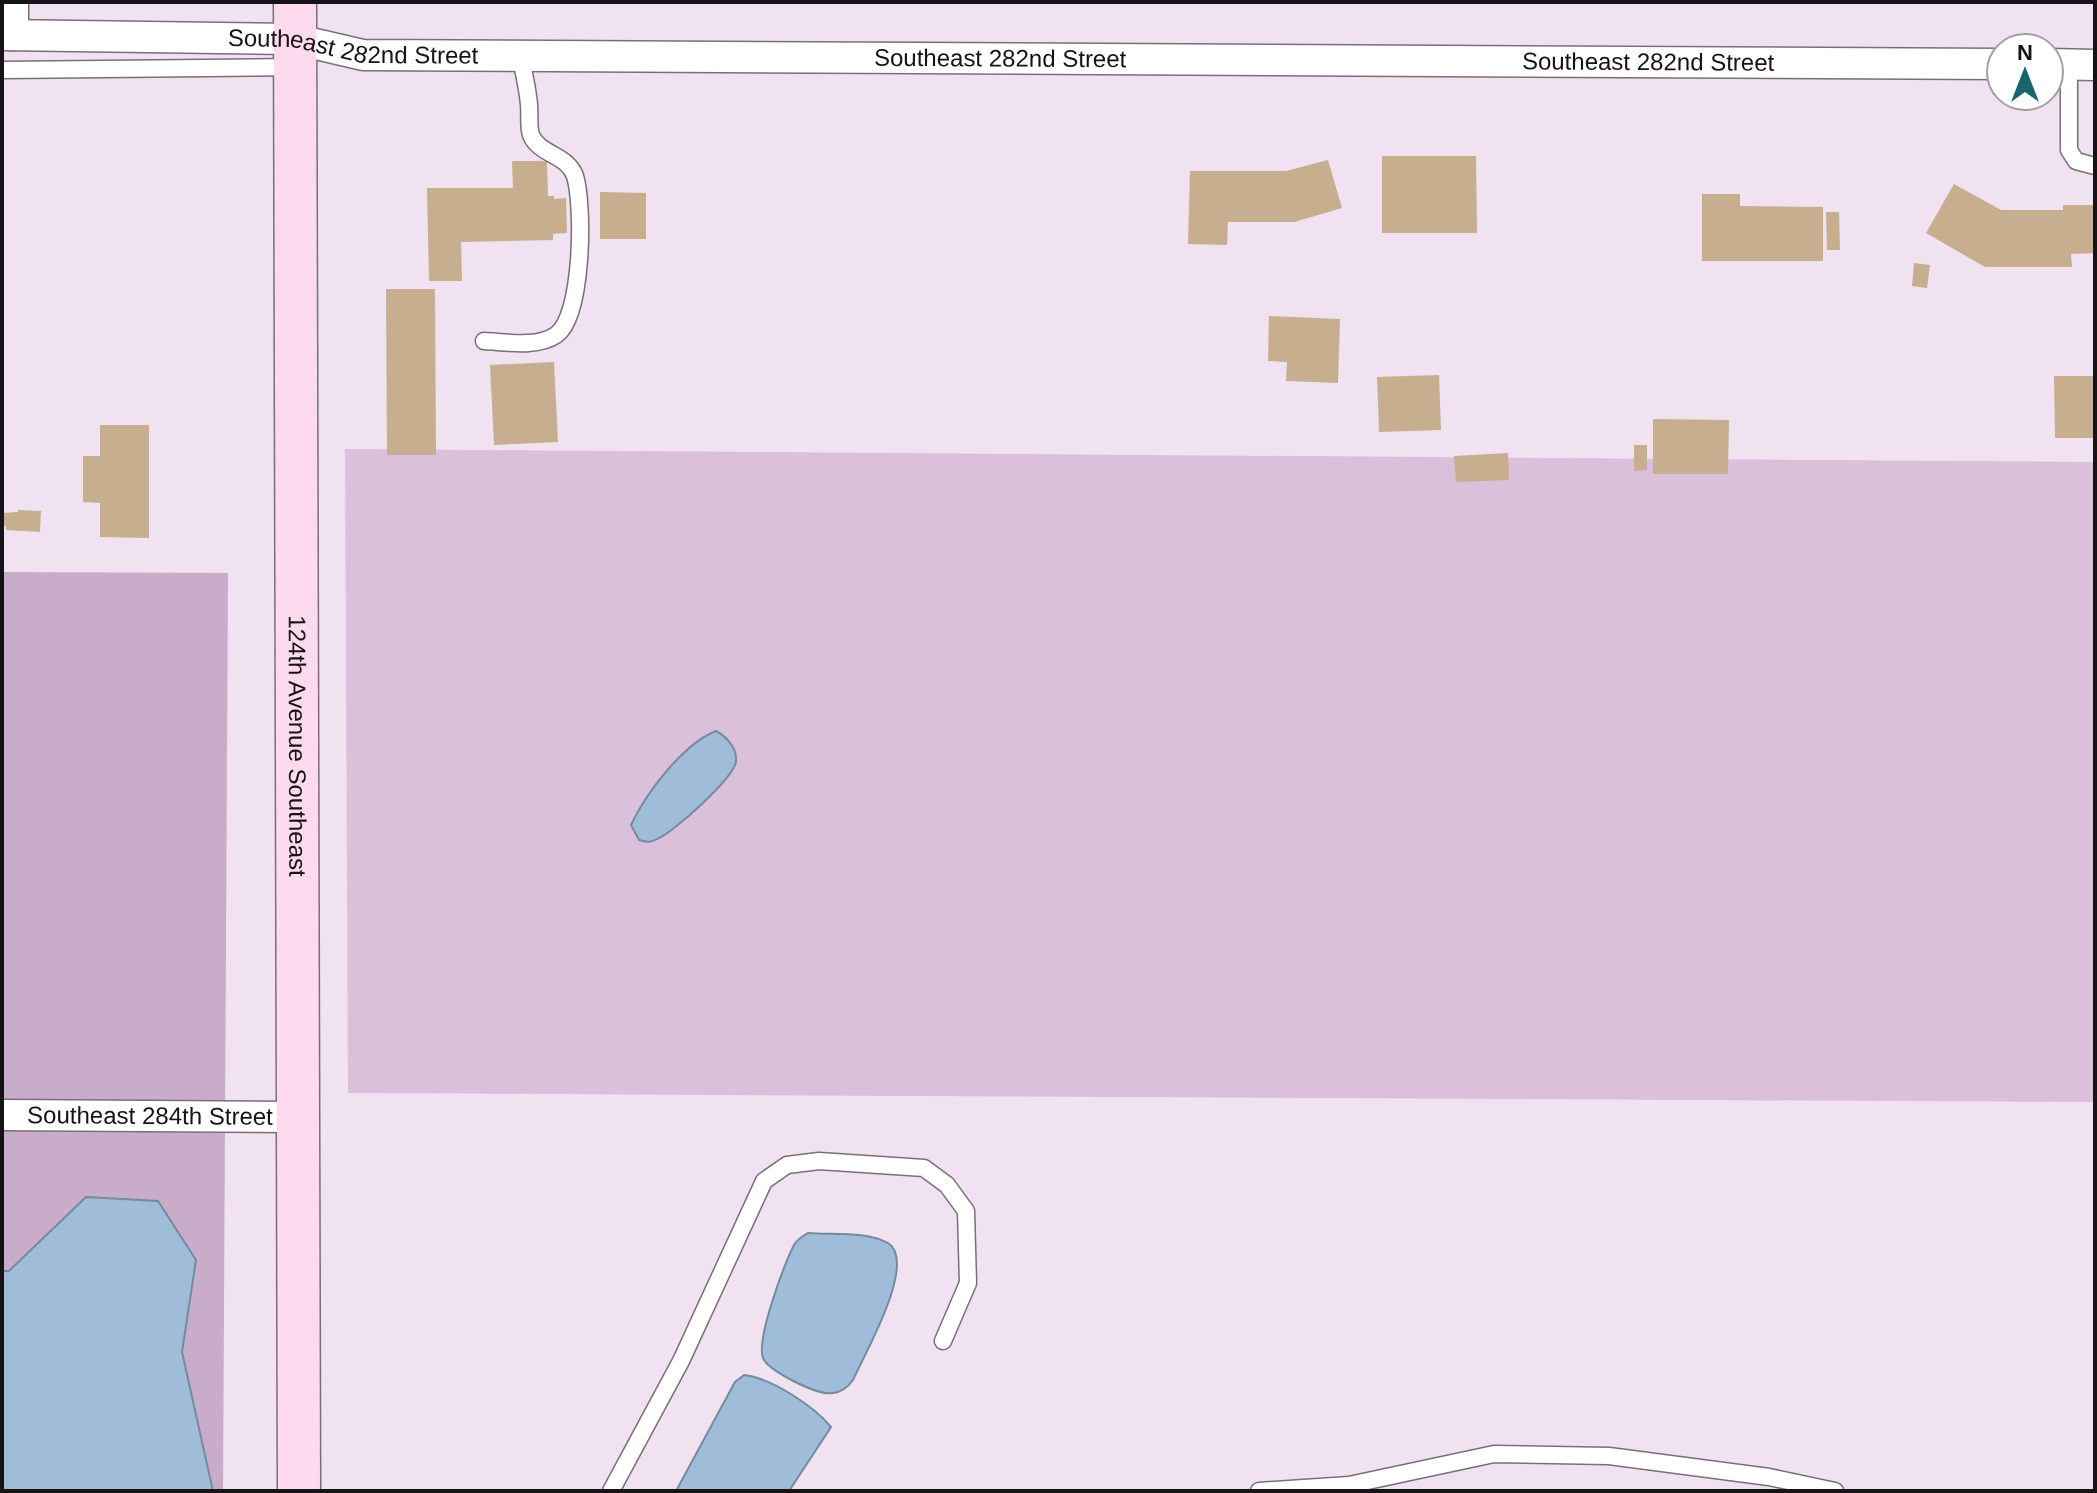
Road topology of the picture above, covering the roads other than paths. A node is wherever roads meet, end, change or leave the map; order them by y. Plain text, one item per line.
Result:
1 (13, 2) edge
2 (7, 35) edge
3 (294, 36) edge
4 (521, 56) junction
5 (1985, 64) edge
6 (2071, 65) edge
7 (2, 70) edge
8 (2095, 166) edge
9 (484, 341) dead end
10 (2, 1115) edge
11 (298, 1117) junction
12 (943, 1341) dead end
13 (299, 1491) edge
14 (611, 1491) edge
15 (1259, 1491) edge
16 (1835, 1491) edge

1 - 2 street
2 - 3 street, Southeast 282nd Street
3 - 4 street, Southeast 282nd Street
3 - 7 lane
3 - 11 street, 124th Avenue Southeast
4 - 5 street, Southeast 282nd Street
4 - 9 lane
6 - 8 lane
10 - 11 street, Southeast 284th Street
11 - 13 street, 124th Avenue Southeast
12 - 14 lane
15 - 16 lane

